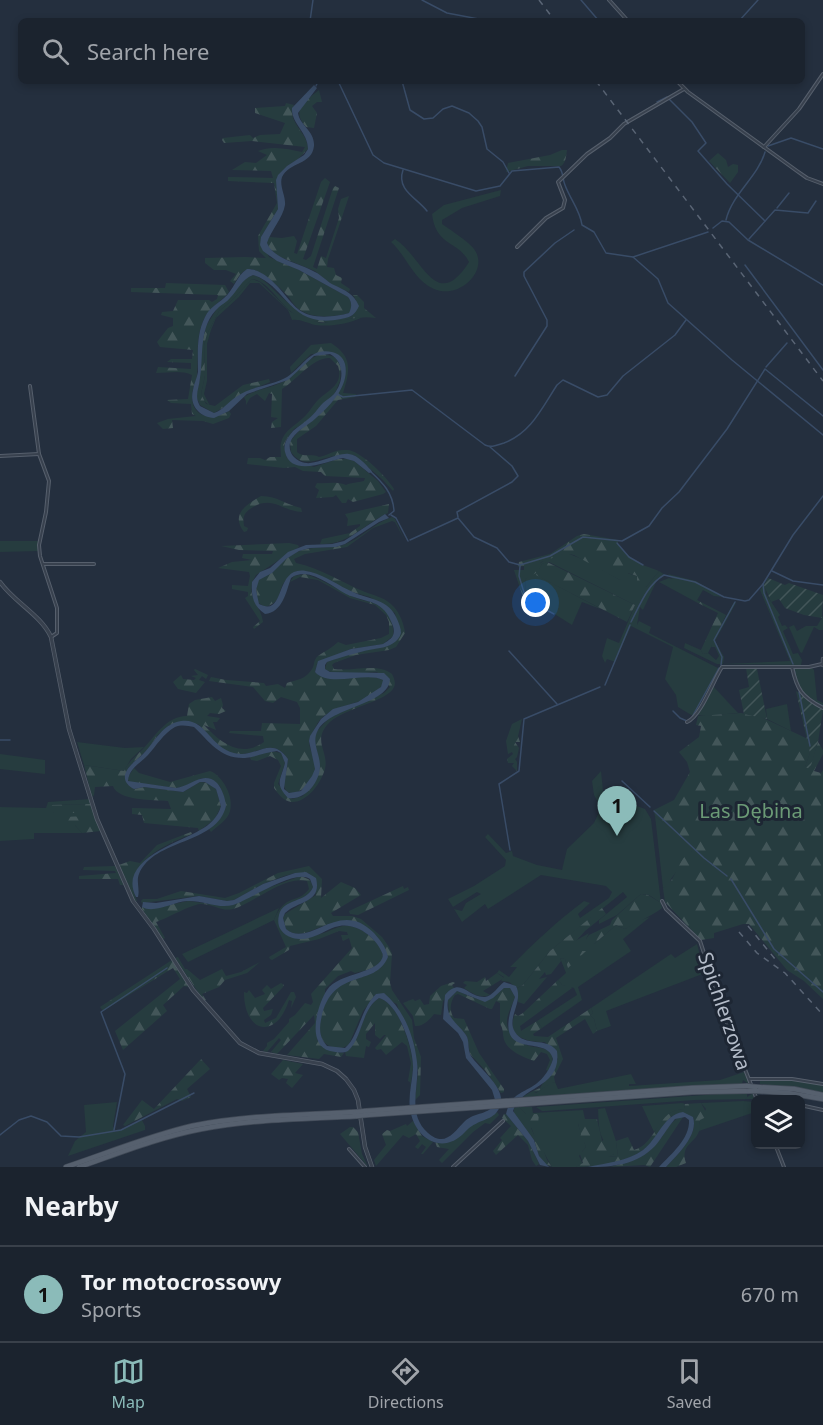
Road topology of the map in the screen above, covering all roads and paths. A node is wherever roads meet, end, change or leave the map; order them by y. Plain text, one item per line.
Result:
1 (609, 0) edge
2 (625, 18) edge
3 (823, 74) edge
4 (680, 84) edge
5 (684, 89) junction
6 (764, 147) junction
7 (823, 184) edge
8 (518, 247) dead end
9 (30, 386) dead end
10 (39, 454) junction
11 (0, 456) edge
12 (42, 564) junction
13 (94, 564) dead end
14 (0, 582) edge
15 (51, 637) junction
16 (823, 658) edge
17 (823, 664) edge
18 (792, 667) junction
19 (823, 708) edge
20 (687, 722) dead end
21 (662, 902) dead end
22 (749, 1079) junction
23 (823, 1084) edge
24 (755, 1095) edge
25 (823, 1097) edge
26 (805, 1106) edge
27 (823, 1110) edge
28 (357, 1114) junction
29 (503, 1121) dead end
30 (349, 1149) dead end
31 (777, 1149) edge
32 (360, 1165) edge
33 (66, 1167) edge
34 (79, 1167) edge
35 (365, 1167) edge
36 (372, 1167) edge
37 (453, 1167) edge
38 (784, 1167) edge

1 - 2 street
3 - 6 street
4 - 5 street
5 - 6 street
5 - 8 street
6 - 7 street
9 - 10 street
10 - 11 street
10 - 12 street
12 - 13 street
12 - 15 street
14 - 15 street
15 - 36 street
16 - 17 street
17 - 18 street
18 - 19 street
18 - 20 street
21 - 22 street, Spichlerzowa
22 - 23 street
22 - 24 street, Spichlerzowa
25 - 28 main road, bridge
26 - 27 street
28 - 33 main road
28 - 34 main road
29 - 37 street
30 - 32 street
31 - 38 street
32 - 35 street

